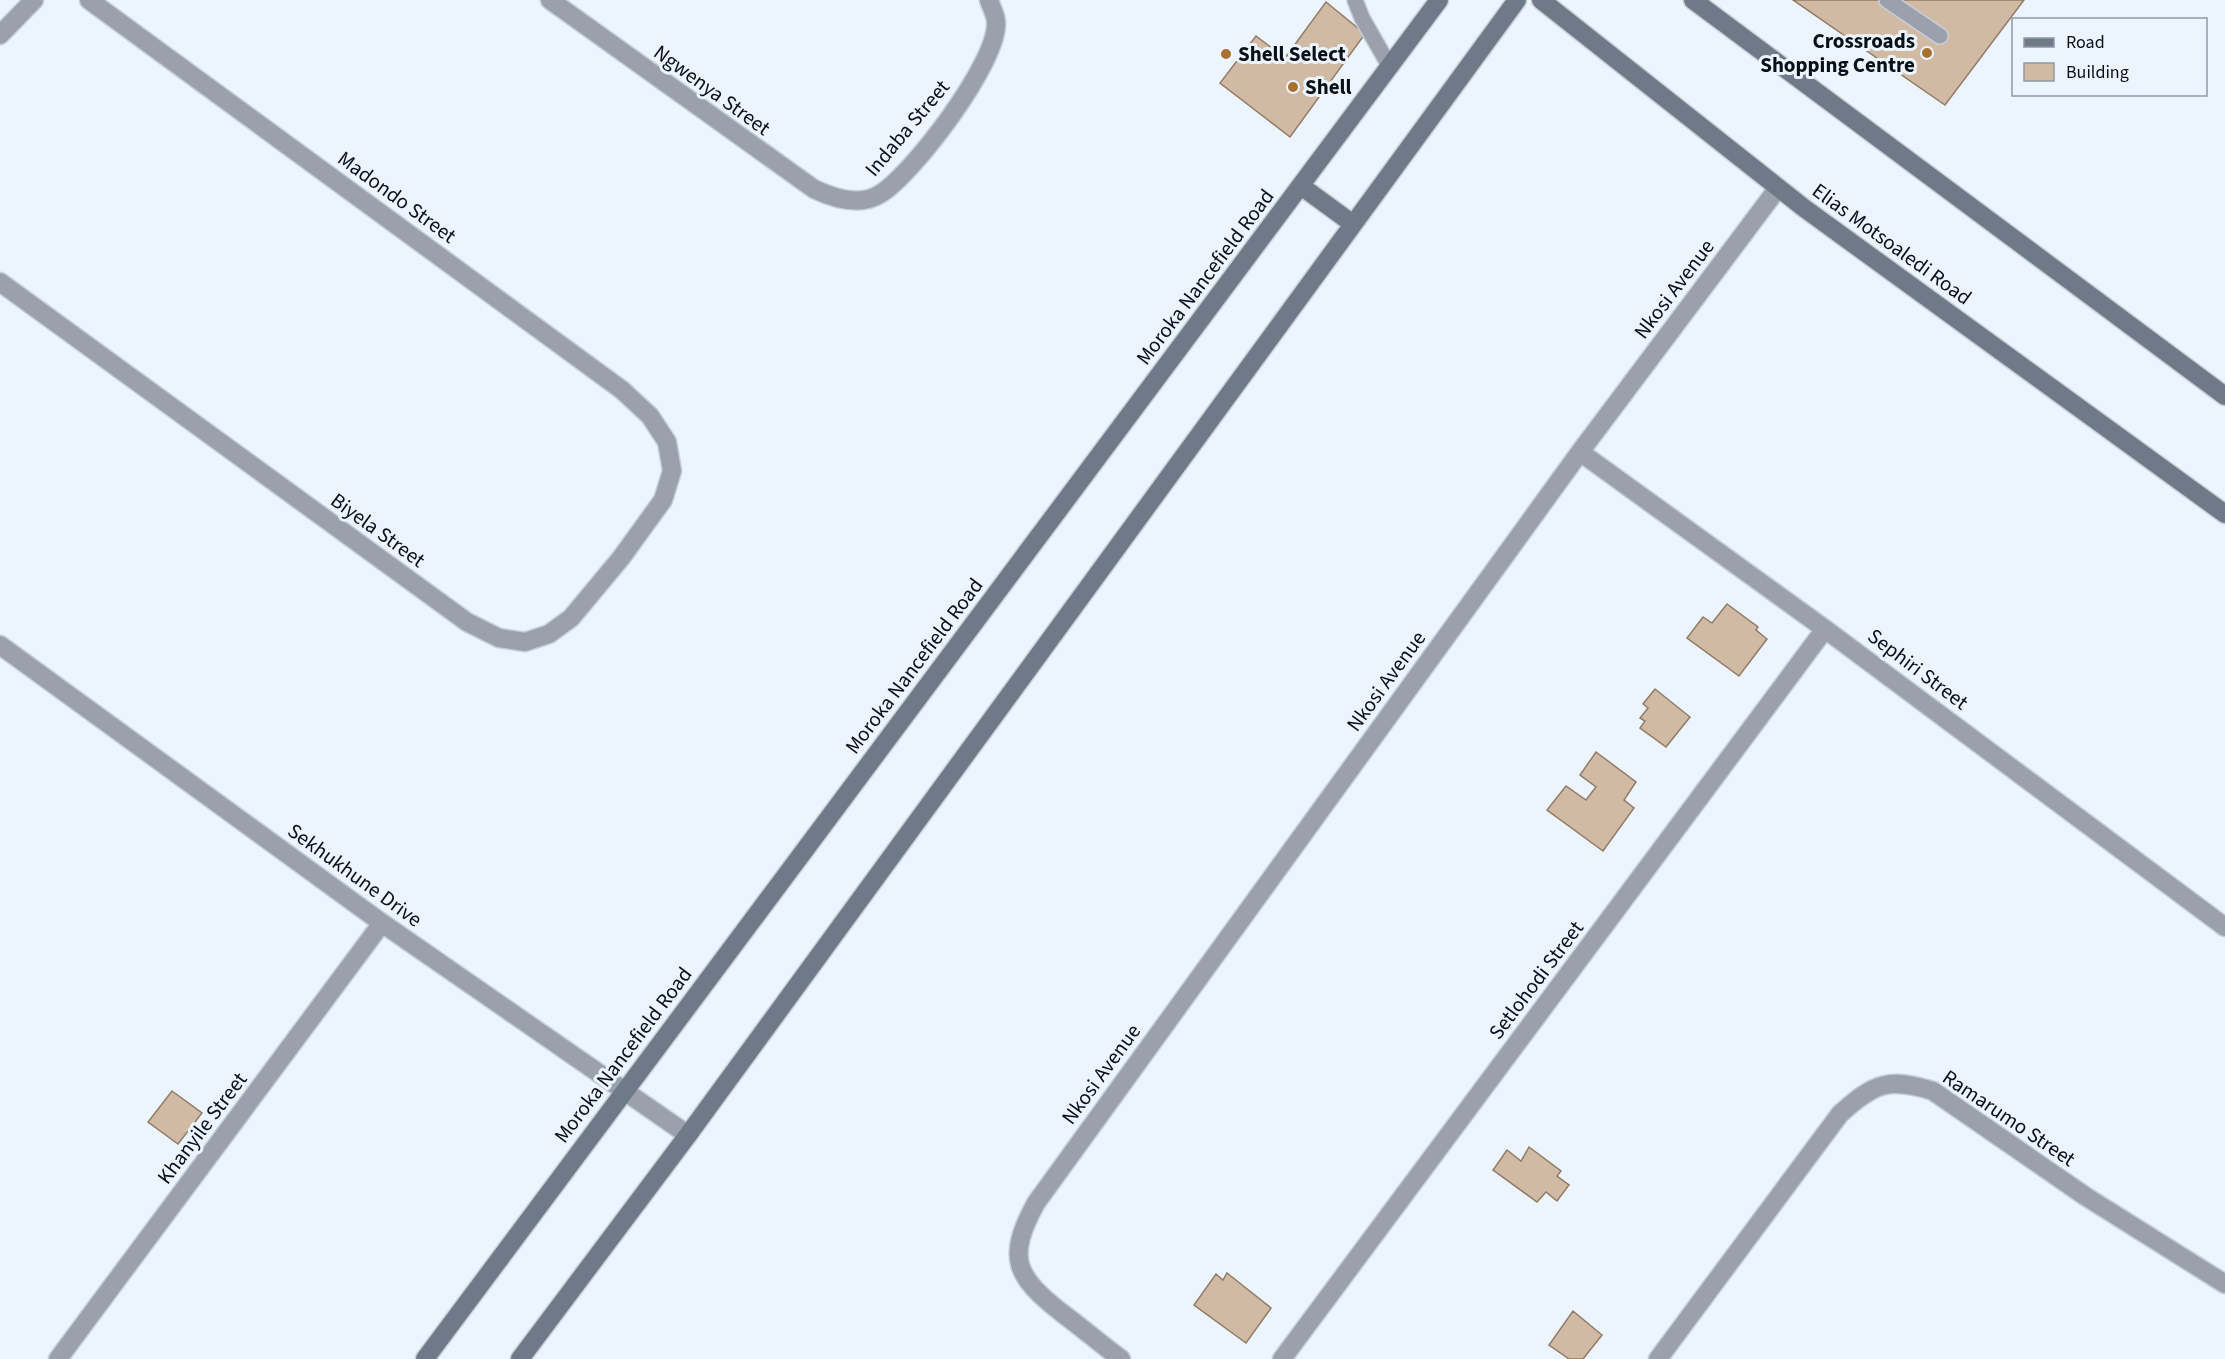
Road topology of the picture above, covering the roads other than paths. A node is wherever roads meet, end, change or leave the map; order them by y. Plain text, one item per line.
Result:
1 (34, 0) edge
2 (88, 0) edge
3 (550, 0) edge
4 (989, 0) edge
5 (1355, 0) edge
6 (1439, 0) edge
7 (1517, 0) edge
8 (1541, 0) edge
9 (1693, 0) edge
10 (1887, 0) edge
11 (0, 35) edge
12 (1940, 36) dead end
13 (1390, 67) junction
14 (1300, 186) junction
15 (1778, 188) junction
16 (856, 200) joint
17 (1353, 224) junction
18 (0, 282) edge
19 (2225, 396) edge
20 (667, 442) joint
21 (1580, 452) junction
22 (2225, 514) edge
23 (1825, 628) junction
24 (0, 645) edge
25 (382, 923) junction
26 (2225, 927) edge
27 (623, 1092) junction
28 (688, 1135) junction
29 (2225, 1284) edge
30 (58, 1359) edge
31 (425, 1359) edge
32 (520, 1359) edge
33 (1121, 1359) edge
34 (1282, 1359) edge
35 (1658, 1359) edge

1 - 11 street
2 - 20 street, Madondo Street
3 - 16 street, Ngwenya Street
4 - 16 street, Indaba Street
5 - 13 lane
6 - 13 main road, Moroka Nancefield Road
7 - 17 main road
8 - 15 main road, Elias Motsoaledi Road
9 - 19 main road
10 - 12 lane
13 - 14 main road, Moroka Nancefield Road
14 - 17 main road
14 - 27 main road, Moroka Nancefield Road
15 - 21 street, Nkosi Avenue
15 - 22 main road, Elias Motsoaledi Road
17 - 28 main road
18 - 20 street, Biyela Street
21 - 23 street, Sephiri Street
21 - 33 street, Nkosi Avenue
23 - 26 street, Sephiri Street
23 - 34 street, Setlohodi Street
24 - 25 street, Sekhukhune Drive
25 - 27 street, Sekhukhune Drive
25 - 30 street, Khanyile Street
27 - 28 street, Sekhukhune Drive
27 - 31 main road, Moroka Nancefield Road
28 - 32 main road
29 - 35 street, Ramarumo Street

